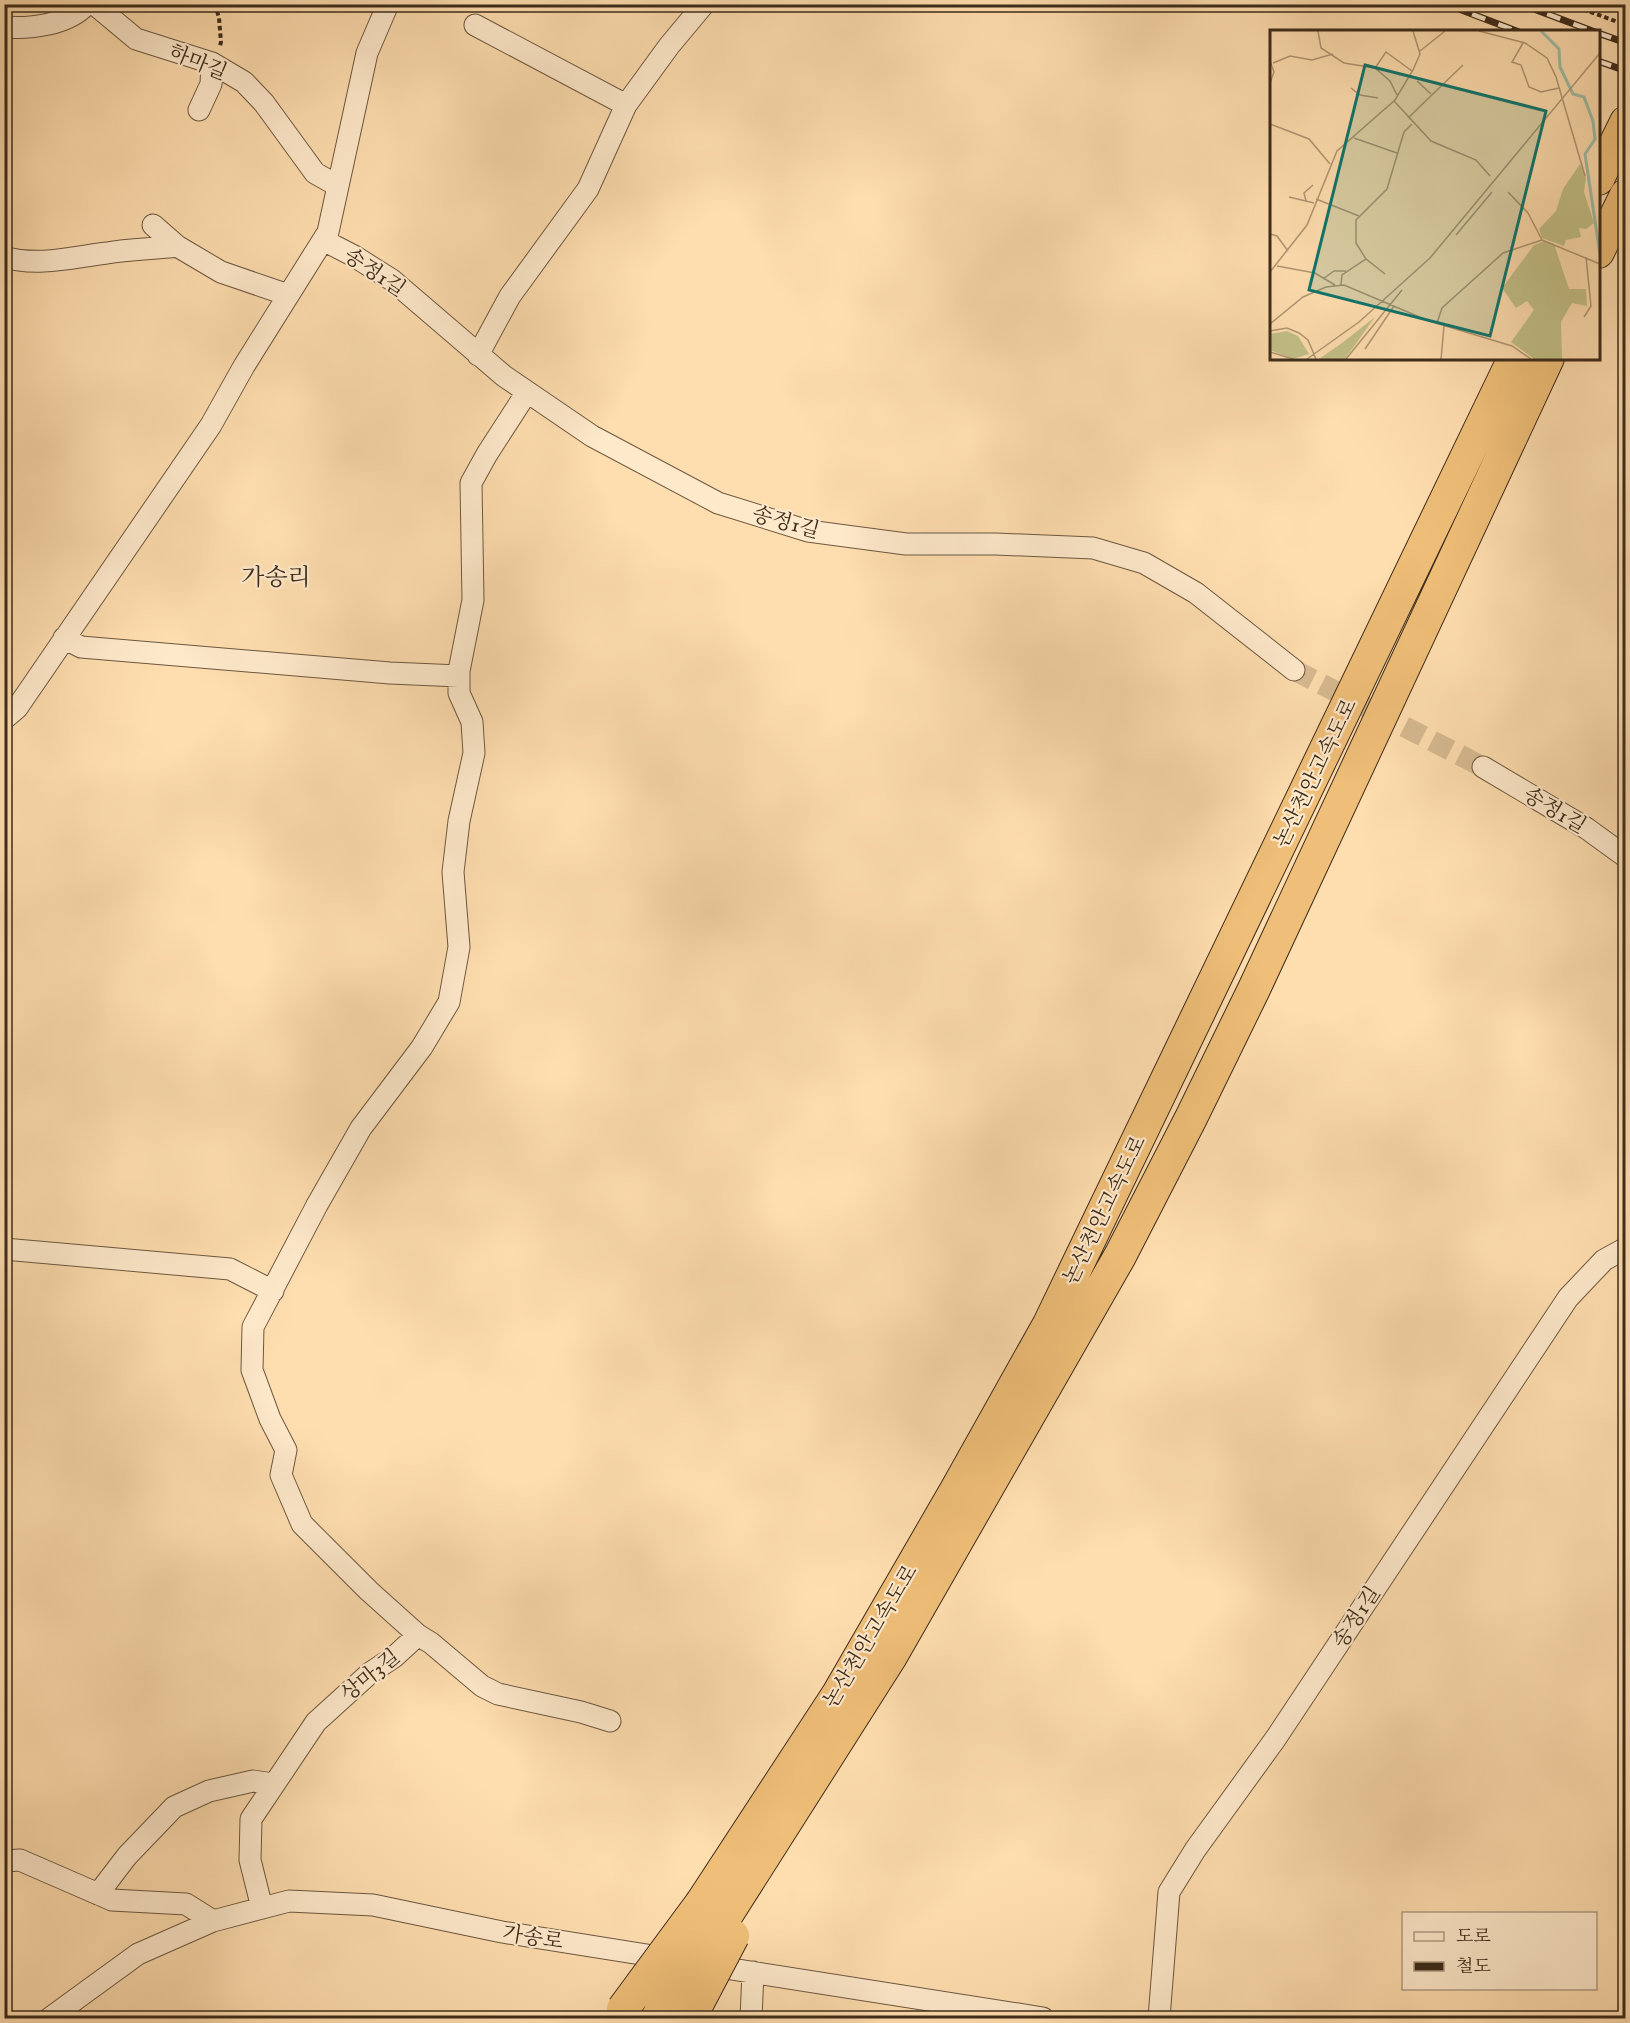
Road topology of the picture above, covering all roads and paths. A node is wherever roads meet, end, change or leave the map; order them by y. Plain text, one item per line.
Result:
1 (87, 4) edge
2 (94, 4) edge
3 (215, 4) edge
4 (388, 4) edge
5 (704, 4) edge
6 (1569, 4) edge
7 (475, 25) dead end
8 (1626, 25) edge
9 (4, 27) edge
10 (212, 63) junction
11 (626, 105) junction
12 (199, 110) dead end
13 (1626, 122) edge
14 (1600, 177) edge
15 (338, 186) junction
16 (1626, 195) edge
17 (153, 225) dead end
18 (323, 240) junction
19 (177, 246) junction
20 (1600, 250) edge
21 (4, 257) edge
22 (288, 295) junction
23 (478, 355) junction
24 (1513, 360) edge
25 (1547, 360) edge
26 (527, 392) junction
27 (64, 638) junction
28 (1294, 670) tunnel mouth
29 (459, 676) junction
30 (4, 719) edge
31 (1483, 767) tunnel mouth
32 (1626, 857) edge
33 (1626, 1248) edge
34 (4, 1249) edge
35 (273, 1291) junction
36 (418, 1635) junction
37 (610, 1721) dead end
38 (273, 1784) junction
39 (4, 1861) edge
40 (98, 1894) junction
41 (262, 1908) junction
42 (724, 1912) junction
43 (213, 1921) junction
44 (753, 1972) junction
45 (620, 2014) edge
46 (657, 2016) edge
47 (690, 2018) edge
48 (50, 2019) edge
49 (751, 2019) edge
50 (1043, 2019) edge
51 (1158, 2019) edge

1 - 9 street
2 - 10 street, 하마길
3 - 10 path
4 - 15 street
5 - 11 street
6 - 8 path
7 - 11 street
10 - 12 street
10 - 15 street, 하마길
11 - 23 street
13 - 14 highway
15 - 18 street
16 - 20 highway
17 - 19 street
18 - 22 street
18 - 23 street, 송정1길
19 - 21 street
19 - 22 street
22 - 27 street
23 - 26 street, 송정1길
24 - 42 highway, 논산천안고속도로
25 - 42 highway, 논산천안고속도로
26 - 28 street, 송정1길
26 - 29 street
27 - 29 street
27 - 30 street
29 - 35 street
31 - 32 street, 송정1길
33 - 51 street, 송정1길
34 - 35 street
35 - 36 street
36 - 37 street, 상마3길
36 - 38 street, 상마3길
38 - 40 street
38 - 41 street, 상마3길
39 - 40 street
40 - 43 street
41 - 43 street, 가송로
41 - 44 street, 가송로
42 - 45 highway, 논산천안고속도로, bridge
42 - 46 highway, 논산천안고속도로, bridge
42 - 47 highway, bridge
43 - 48 street, 가송로
44 - 49 street
44 - 50 street, 가송로

